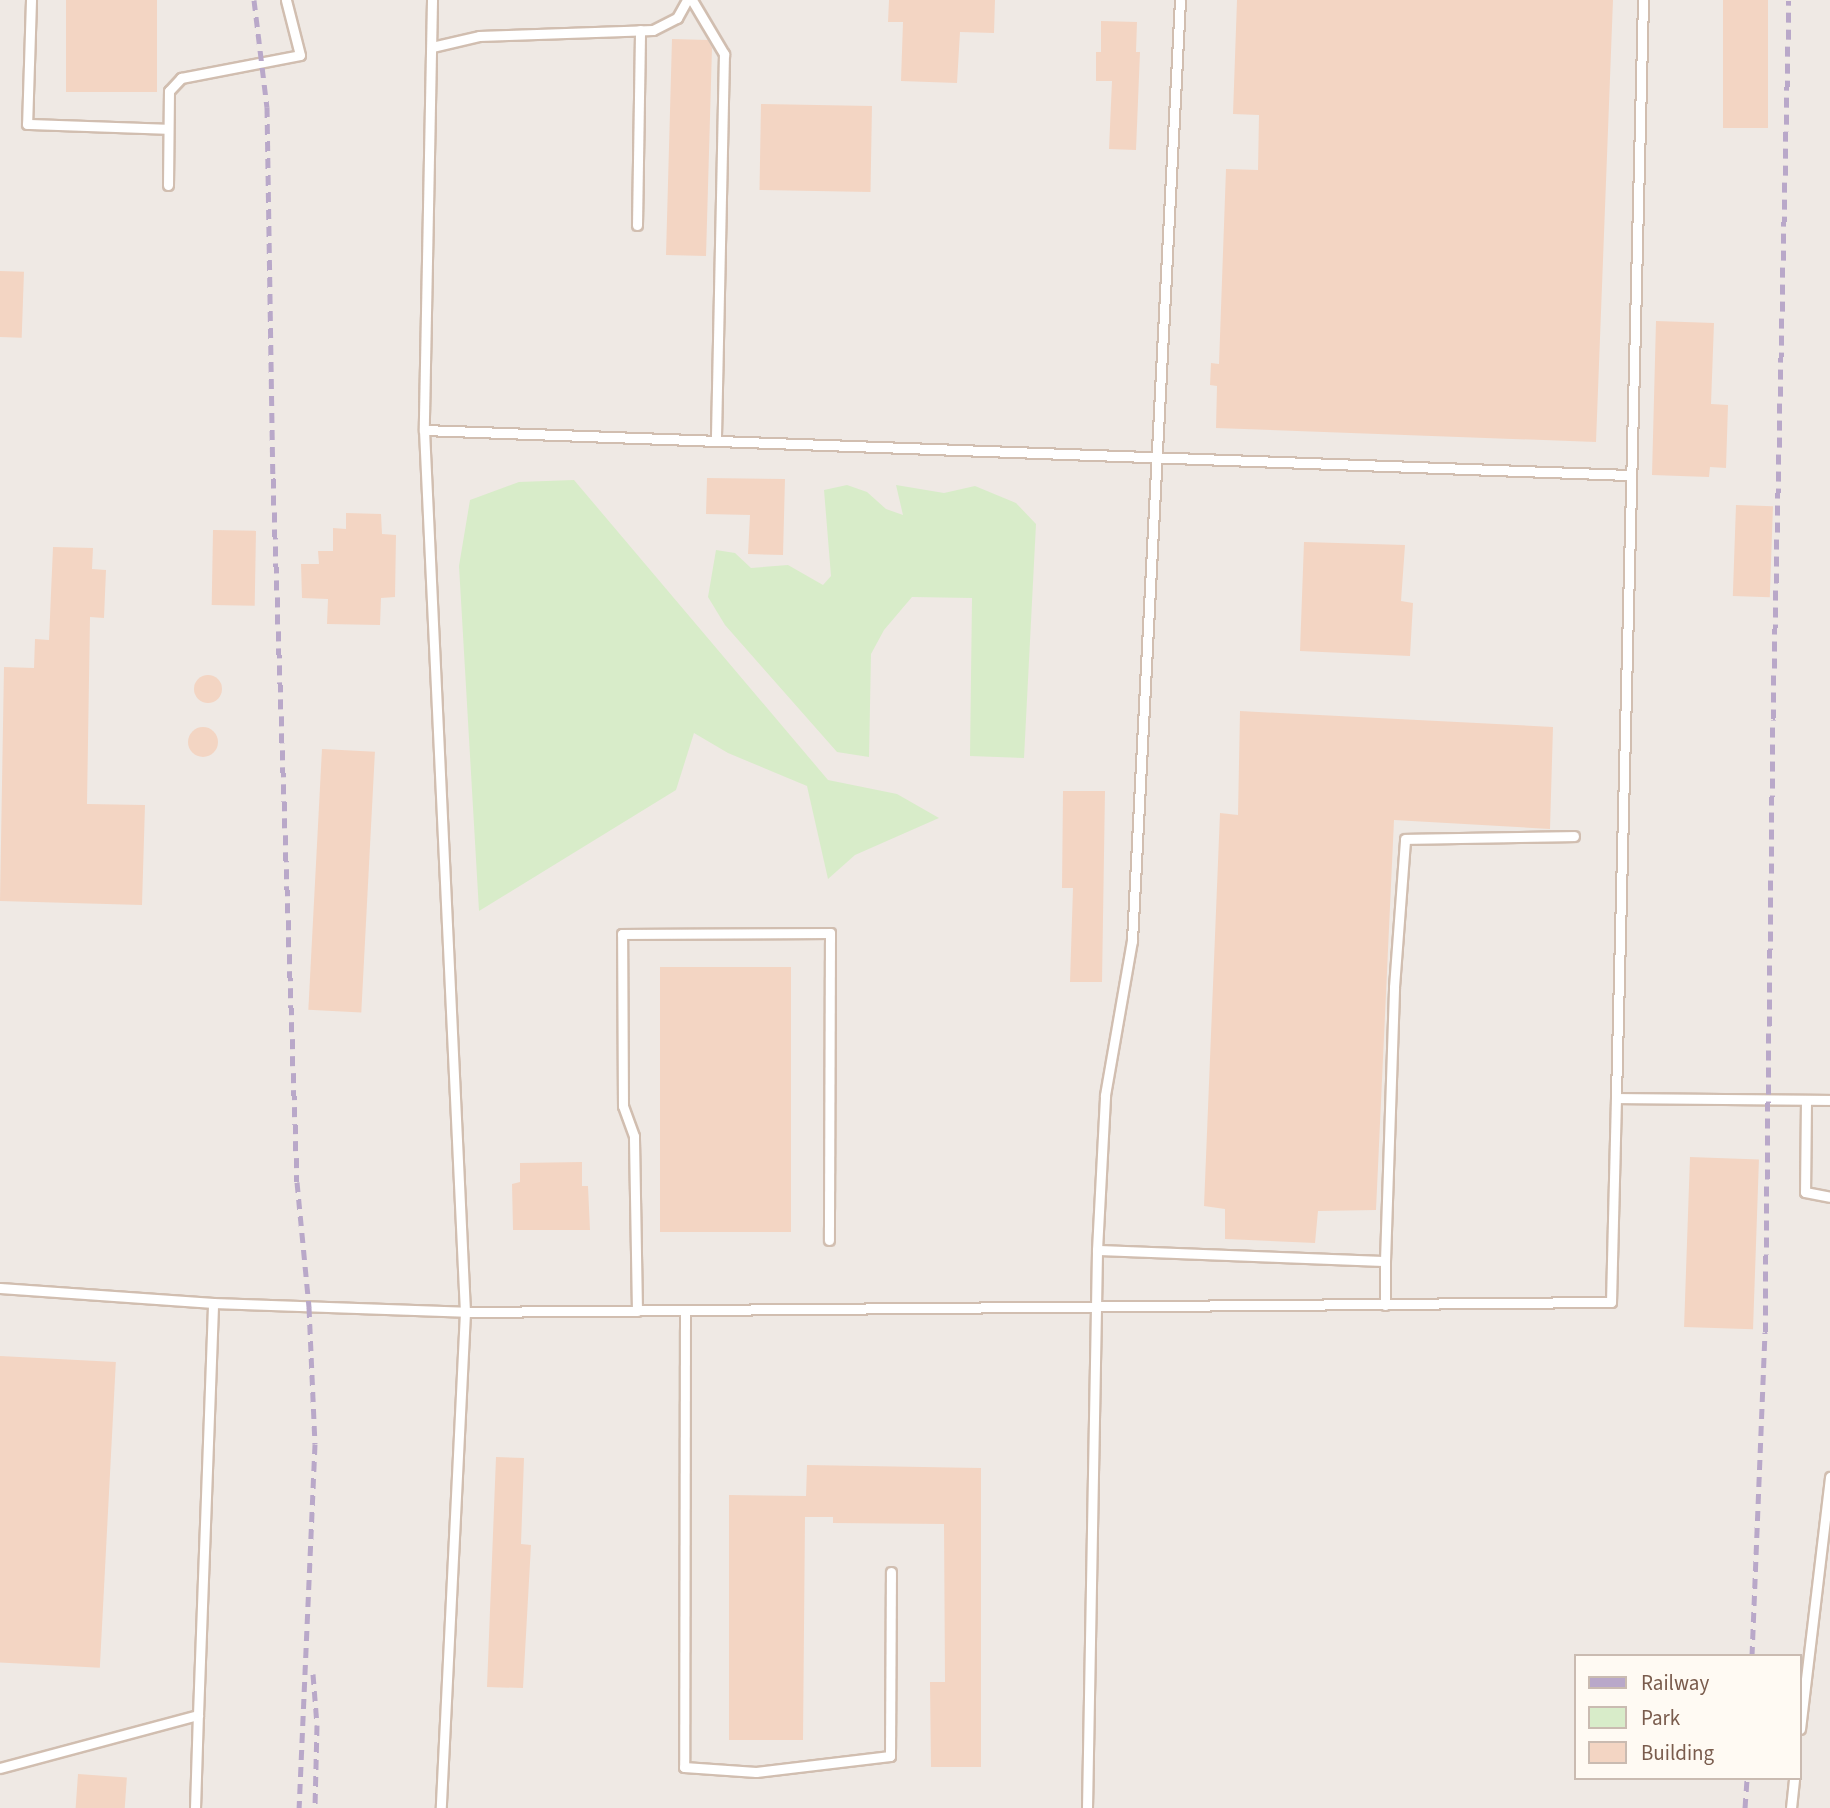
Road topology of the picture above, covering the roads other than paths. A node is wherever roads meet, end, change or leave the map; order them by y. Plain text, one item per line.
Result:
1 (31, 0) edge
2 (286, 0) edge
3 (432, 0) edge
4 (690, 0) edge
5 (1180, 0) edge
6 (1643, 0) edge
7 (640, 30) junction
8 (432, 47) junction
9 (168, 130) junction
10 (168, 185) dead end
11 (637, 225) dead end
12 (424, 430) junction
13 (716, 441) junction
14 (1158, 457) junction
15 (1630, 475) junction
16 (1574, 836) dead end
17 (1616, 1098) junction
18 (1806, 1100) junction
19 (1830, 1100) edge
20 (1830, 1197) edge
21 (829, 1240) dead end
22 (1097, 1250) junction
23 (1385, 1261) junction
24 (0, 1288) edge
25 (213, 1303) junction
26 (1384, 1305) junction
27 (1097, 1308) junction
28 (637, 1311) junction
29 (685, 1311) junction
30 (465, 1312) junction
31 (1830, 1477) edge
32 (891, 1572) dead end
33 (1802, 1712) edge
34 (198, 1715) junction
35 (0, 1768) edge
36 (1794, 1780) edge
37 (195, 1808) edge
38 (441, 1808) edge
39 (1087, 1808) edge
40 (1791, 1808) edge

1 - 9 lane
2 - 9 lane
3 - 8 lane
4 - 7 lane
4 - 13 lane
5 - 14 lane
6 - 15 lane
7 - 8 lane
7 - 11 lane
8 - 12 lane
9 - 10 lane
12 - 13 lane
12 - 30 lane
13 - 14 lane
14 - 15 lane
14 - 22 lane
15 - 17 lane
16 - 23 lane
17 - 18 lane
17 - 26 lane
18 - 19 lane
18 - 20 lane
21 - 28 lane
22 - 23 lane
22 - 27 lane
23 - 26 lane
24 - 25 lane
25 - 30 lane
25 - 34 lane
26 - 27 lane
27 - 29 lane
27 - 39 lane
28 - 29 lane
28 - 30 lane
29 - 32 lane
30 - 38 lane
31 - 33 lane
34 - 35 lane
34 - 37 lane
36 - 40 lane

